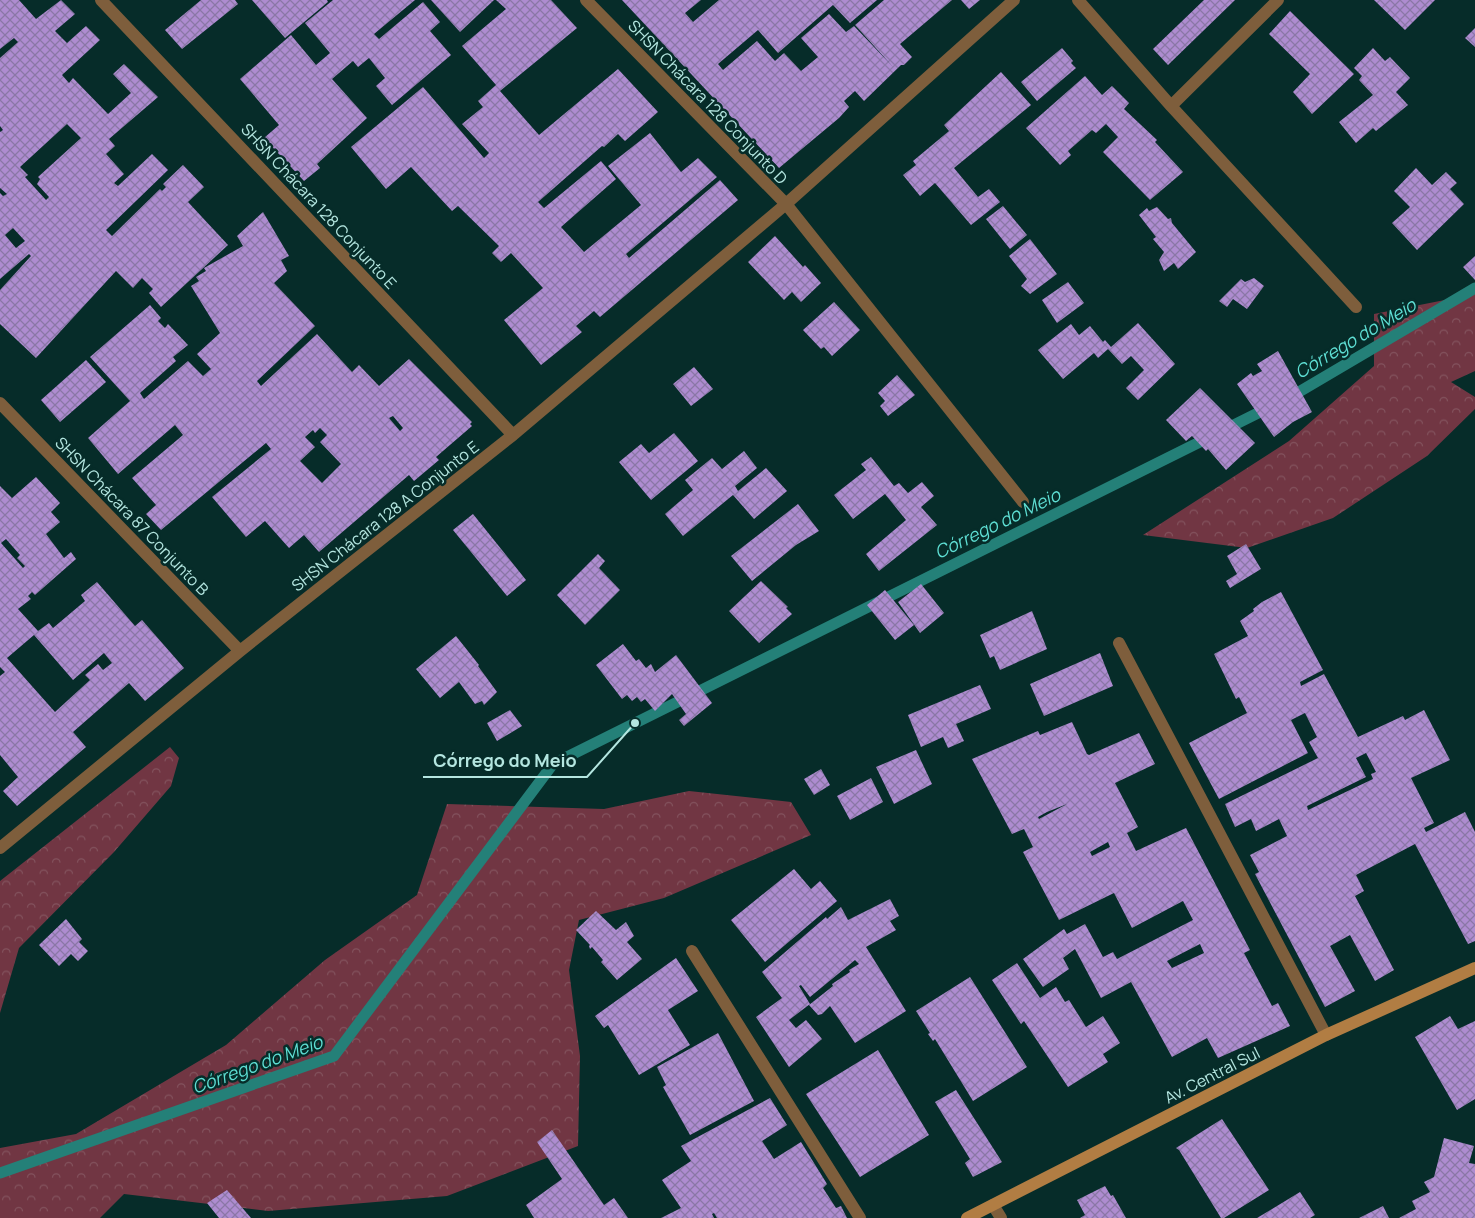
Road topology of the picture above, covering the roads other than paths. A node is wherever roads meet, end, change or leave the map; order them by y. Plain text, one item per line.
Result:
1 (101, 0) edge
2 (586, 0) edge
3 (1014, 0) edge
4 (1078, 0) edge
5 (1278, 0) edge
6 (1171, 106) junction
7 (786, 204) junction
8 (1356, 307) dead end
9 (0, 402) edge
10 (513, 435) junction
11 (1022, 502) dead end
12 (1119, 643) dead end
13 (240, 651) junction
14 (0, 848) edge
15 (692, 951) dead end
16 (1475, 968) edge
17 (1326, 1035) junction
18 (993, 1205) junction
19 (860, 1218) edge
20 (967, 1218) edge
21 (1001, 1218) edge

1 - 10 street, SHSN Chácara 128 Conjunto E
2 - 7 street, SHSN Chácara 128 Conjunto D
3 - 7 street, SHSN Chácara 128 A Conjunto E
4 - 6 street
5 - 6 street
6 - 8 street
7 - 10 street, SHSN Chácara 128 A Conjunto E
7 - 11 street, SHSN Chácara 128 Conjunto D
9 - 13 street, SHSN Chácara 87 Conjunto B
10 - 13 street, SHSN Chácara 128 A Conjunto E
12 - 17 street
13 - 14 street, SHSN Chácara 128 A Conjunto E
15 - 19 street
16 - 17 street, Av. Central Sul
17 - 18 street, Av. Central Sul
18 - 20 street, Av. Central Sul
18 - 21 street

